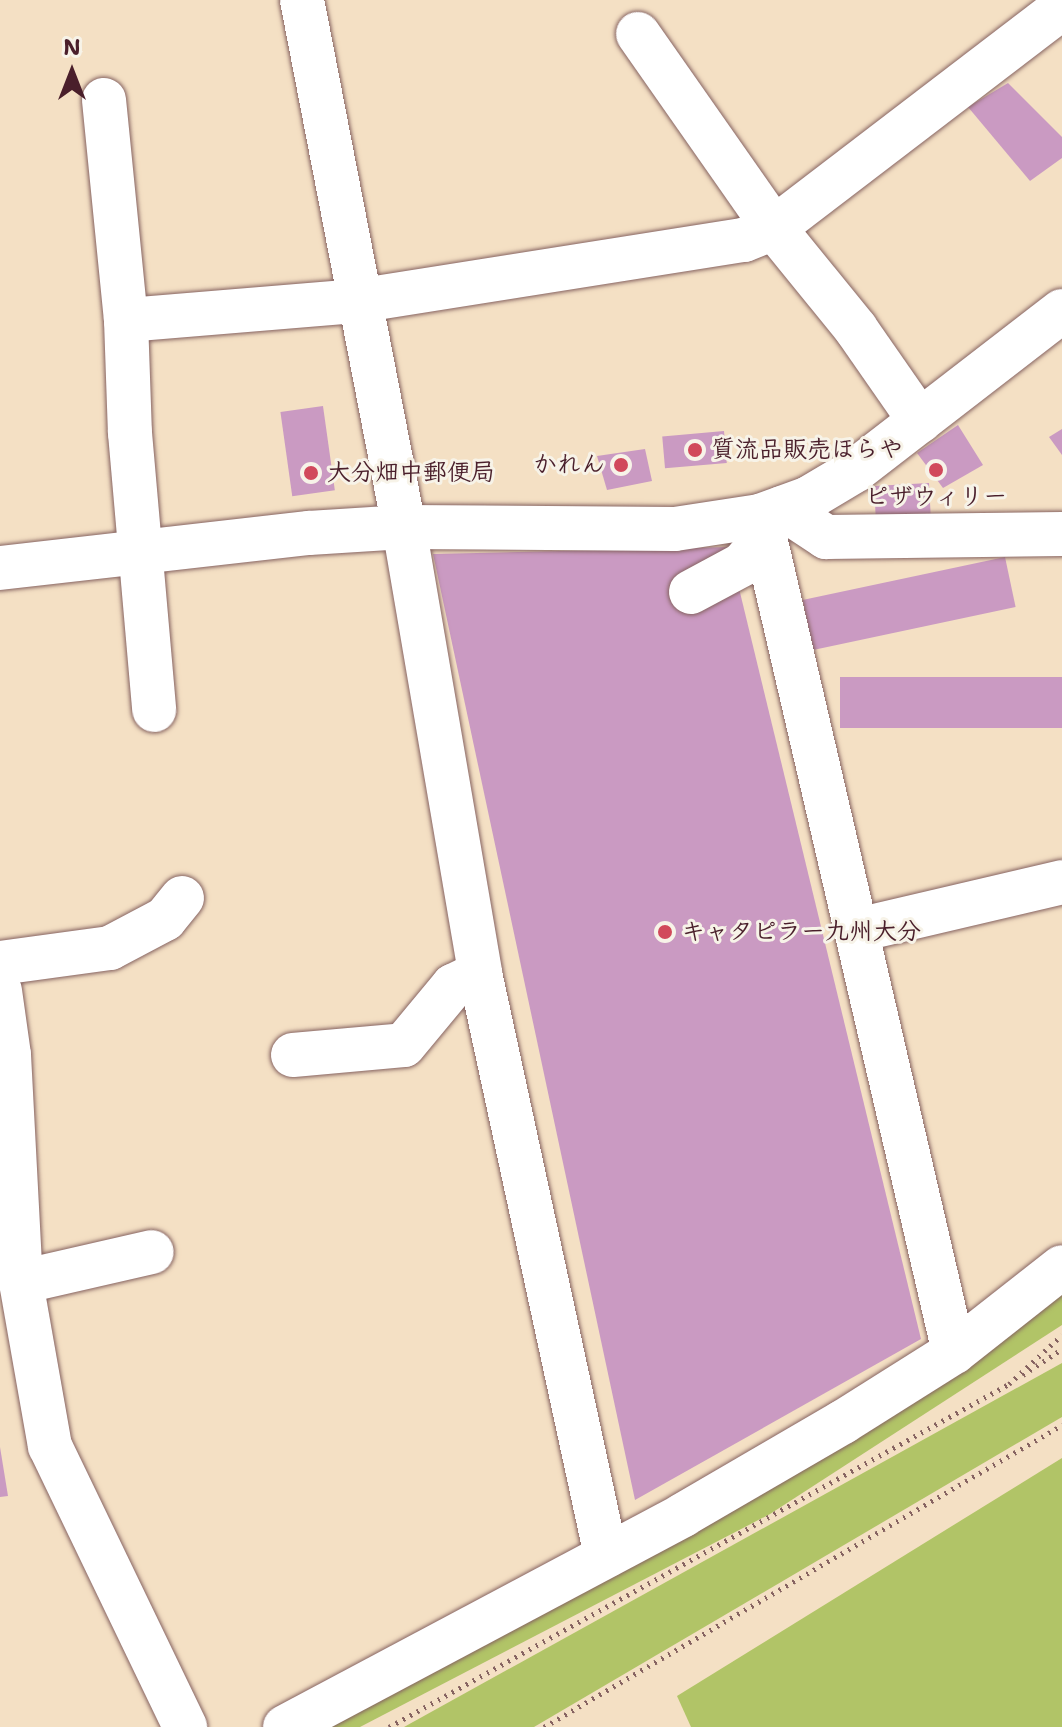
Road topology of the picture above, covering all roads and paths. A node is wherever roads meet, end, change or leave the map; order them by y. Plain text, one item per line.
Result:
1 (302, 0) edge
2 (1062, 8) edge
3 (638, 34) dead end
4 (104, 100) dead end
5 (774, 228) junction
6 (357, 301) junction
7 (1062, 311) edge
8 (126, 320) junction
9 (920, 421) junction
10 (769, 521) junction
11 (404, 527) junction
12 (1062, 534) edge
13 (140, 552) junction
14 (0, 568) edge
15 (691, 592) dead end
16 (154, 710) dead end
17 (1062, 882) edge
18 (182, 898) dead end
19 (858, 930) junction
20 (0, 963) edge
21 (480, 973) junction
22 (0, 991) edge
23 (293, 1055) dead end
24 (152, 1252) dead end
25 (1062, 1267) edge
26 (21, 1282) junction
27 (1062, 1335) edge
28 (1062, 1349) edge
29 (954, 1352) junction
30 (1009, 1384) junction
31 (1062, 1425) edge
32 (606, 1556) junction
33 (185, 1727) edge
34 (285, 1727) edge
35 (389, 1727) edge
36 (544, 1727) edge

1 - 6 street
2 - 5 street
3 - 5 street
4 - 8 street
5 - 6 street
5 - 9 street
6 - 8 street
6 - 11 street
7 - 9 street
8 - 13 street
9 - 10 street
10 - 11 street
10 - 12 street
10 - 15 street
10 - 19 street
11 - 13 street
11 - 21 street
13 - 14 street
13 - 16 street
17 - 19 street
18 - 20 street
19 - 29 street
21 - 23 street
21 - 32 street
22 - 26 street
24 - 26 street
25 - 29 street
26 - 33 street
27 - 30 path
28 - 30 path
29 - 32 street
30 - 35 path
31 - 36 path
32 - 34 street

